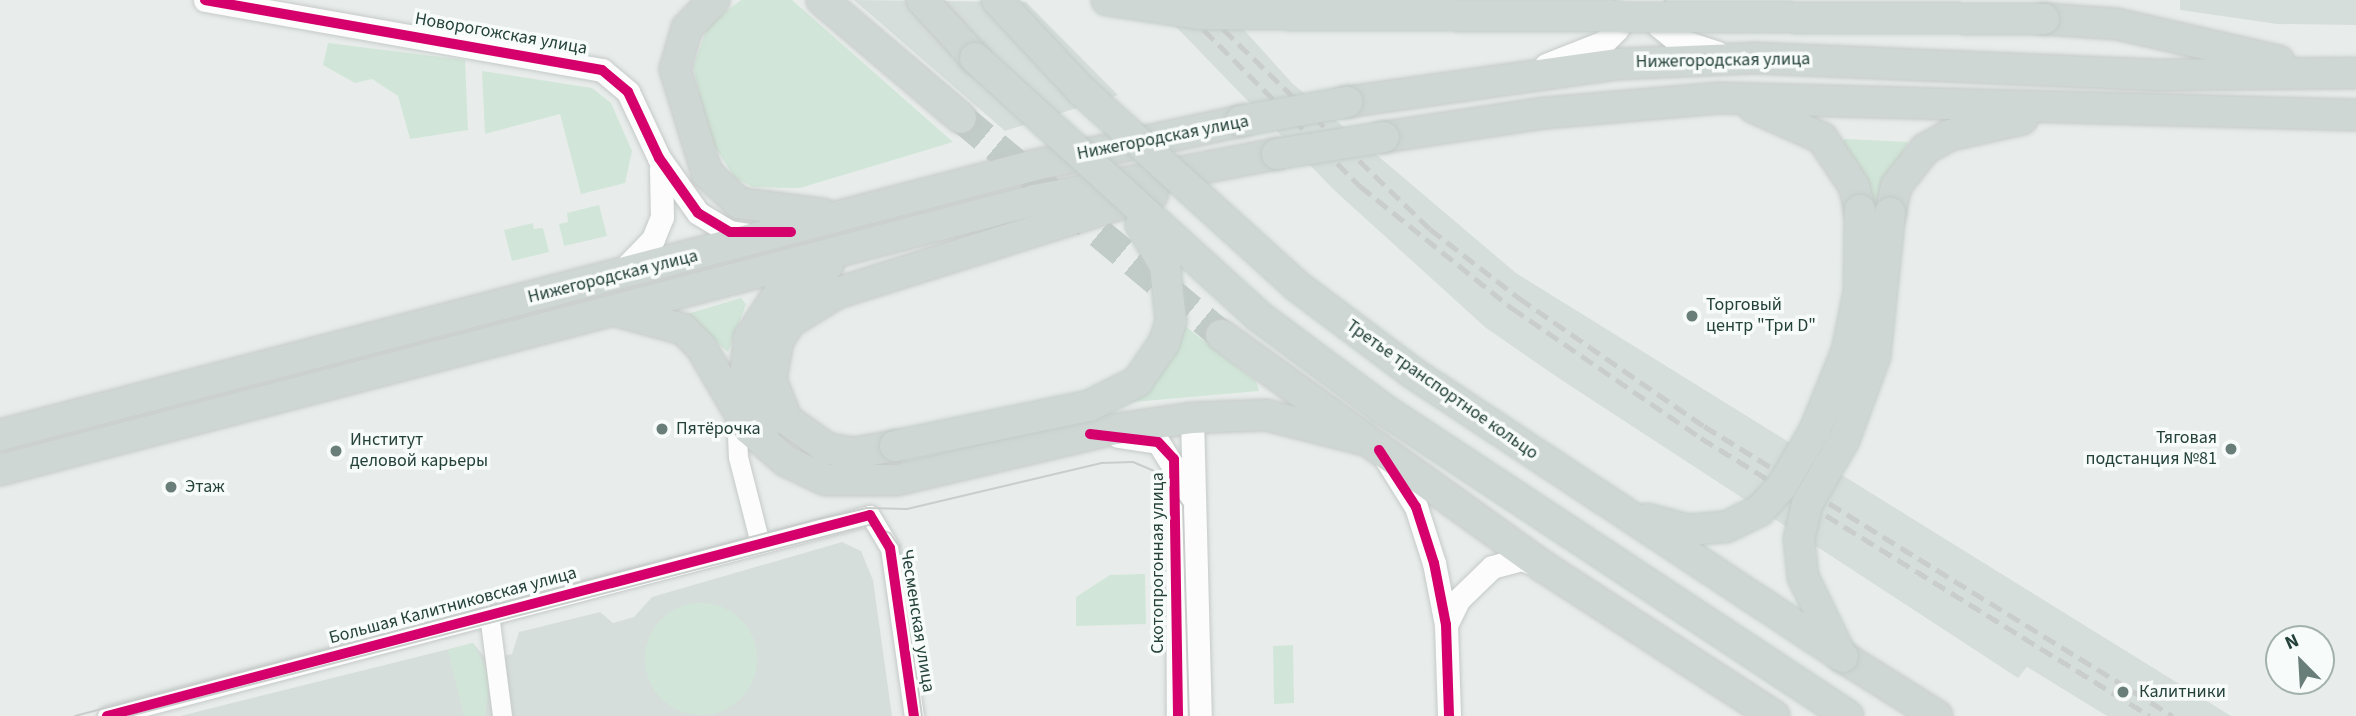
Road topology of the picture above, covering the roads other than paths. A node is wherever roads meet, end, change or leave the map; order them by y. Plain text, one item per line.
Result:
1 (205, 0) edge
2 (713, 0) edge
3 (822, 0) edge
4 (922, 0) edge
5 (997, 0) edge
6 (1107, 0) edge
7 (1629, 0) edge
8 (1651, 0) edge
9 (1753, 58) junction
10 (2356, 72) edge
11 (1509, 76) junction
12 (1719, 98) junction
13 (2093, 110) junction
14 (2356, 116) edge
15 (961, 118) tunnel mouth
16 (1277, 154) junction
17 (659, 158) junction
18 (1123, 199) junction
19 (882, 207) junction
20 (791, 232) junction
21 (899, 237) junction
22 (610, 277) junction
23 (598, 312) junction
24 (1221, 335) tunnel mouth
25 (736, 412) junction
26 (1192, 418) junction
27 (0, 435) edge
28 (1090, 435) junction
29 (1372, 445) junction
30 (786, 461) junction
31 (0, 470) edge
32 (1619, 511) junction
33 (809, 530) joint
34 (760, 543) junction
35 (1544, 567) junction
36 (489, 614) junction
37 (1446, 625) junction
38 (1843, 657) junction
39 (107, 716) edge
40 (502, 716) edge
41 (914, 716) edge
42 (1178, 716) edge
43 (1200, 716) edge
44 (1448, 716) edge
45 (1774, 716) edge
46 (1848, 716) edge
47 (1937, 716) edge

1 - 17 street, Новорогожская улица
2 - 19 main road
3 - 15 main road
4 - 18 main road, bridge
5 - 32 main road, Третье транспортное кольцо, bridge
6 - 10 main road, bridge
7 - 11 street
8 - 9 street
9 - 10 main road, Нижегородская улица
9 - 11 main road, Нижегородская улица
11 - 19 main road, Нижегородская улица, bridge
12 - 13 main road, Нижегородская улица
12 - 16 main road, Нижегородская улица, bridge
12 - 32 main road, bridge
13 - 14 main road, Нижегородская улица
13 - 38 main road, bridge
16 - 18 main road, bridge
16 - 21 main road, Нижегородская улица
17 - 20 street
17 - 22 street
18 - 46 main road, bridge
19 - 20 main road, Нижегородская улица
20 - 22 main road, Нижегородская улица
21 - 23 main road, Нижегородская улица
21 - 30 main road
22 - 27 main road, Нижегородская улица
23 - 25 main road
23 - 31 main road, Нижегородская улица
24 - 29 main road
25 - 30 main road
25 - 34 street
26 - 28 main road
26 - 29 main road
26 - 43 street, Скотопрогонная улица
28 - 30 main road
28 - 42 street, Скотопрогонная улица
29 - 35 main road
29 - 37 street
32 - 38 main road, Третье транспортное кольцо, bridge
33 - 34 street, Большая Калитниковская улица
33 - 41 street, Чесменская улица
34 - 36 street, Большая Калитниковская улица
35 - 37 street
35 - 45 main road
36 - 39 street, Большая Калитниковская улица
36 - 40 street
37 - 44 street
38 - 47 main road, Третье транспортное кольцо

